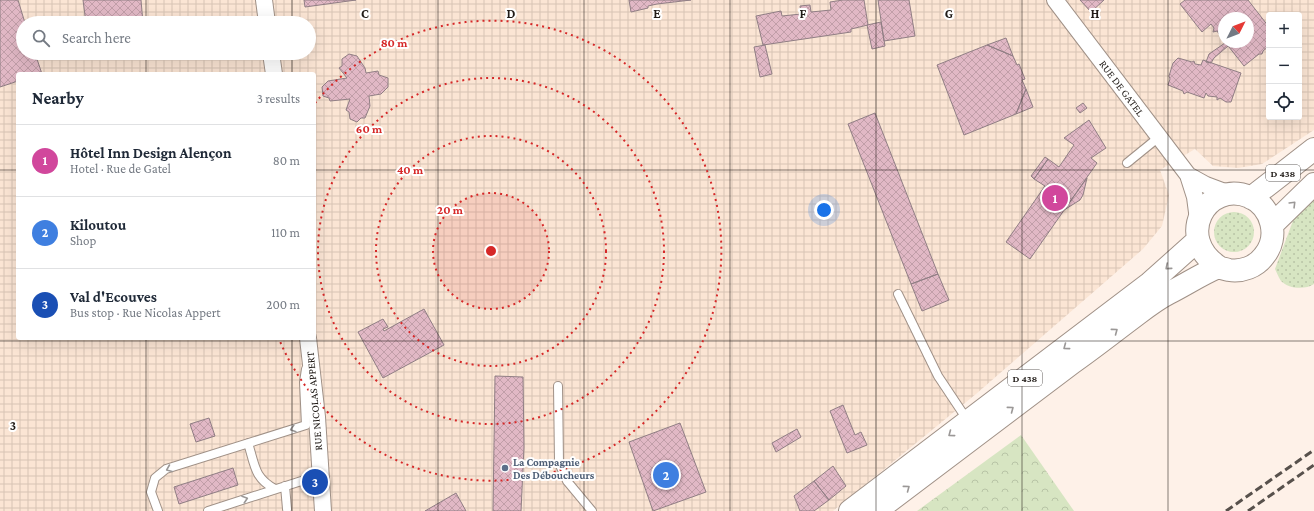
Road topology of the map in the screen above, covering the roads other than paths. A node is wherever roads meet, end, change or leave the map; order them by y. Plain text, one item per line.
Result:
1 (264, 0) edge
2 (1059, 1) edge
3 (266, 16) edge
4 (272, 60) edge
5 (274, 72) edge
6 (1159, 137) junction
7 (1314, 149) edge
8 (1127, 163) dead end
9 (1188, 175) junction
10 (1314, 184) edge
11 (1230, 194) junction
12 (1251, 198) junction
13 (1198, 220) junction
14 (1272, 225) junction
15 (1197, 241) junction
16 (1218, 267) junction
17 (898, 294) dead end
18 (309, 341) edge
19 (558, 386) dead end
20 (968, 421) junction
21 (248, 443) junction
22 (320, 475) junction
23 (285, 486) junction
24 (275, 489) junction
25 (287, 509) dead end
26 (158, 511) edge
27 (208, 511) edge
28 (323, 511) edge
29 (592, 511) edge
30 (850, 511) edge
31 (876, 511) edge

1 - 3 street
2 - 6 street, RUE DE GATEL
4 - 5 street
6 - 8 lane
6 - 9 street, RUE DE GATEL
7 - 12 main road, D 438
9 - 11 street, RUE DE GATEL
9 - 13 street, RUE DE GATEL
14 -> 10 main road, D 438
11 - 12 main road
11 - 13 main road
12 - 14 main road
13 - 15 main road
14 - 16 main road
15 - 16 main road
15 -> 20 main road, D 438
31 -> 16 main road, D 438
17 - 20 lane
18 -> 21 lane
18 - 22 street, RUE NICOLAS APPERT
19 - 29 lane
20 -> 30 main road, D 438
21 - 24 lane
21 -> 26 lane
22 - 23 lane
22 - 28 street, RUE NICOLAS APPERT
23 - 24 lane
23 - 25 lane
27 -> 24 lane

